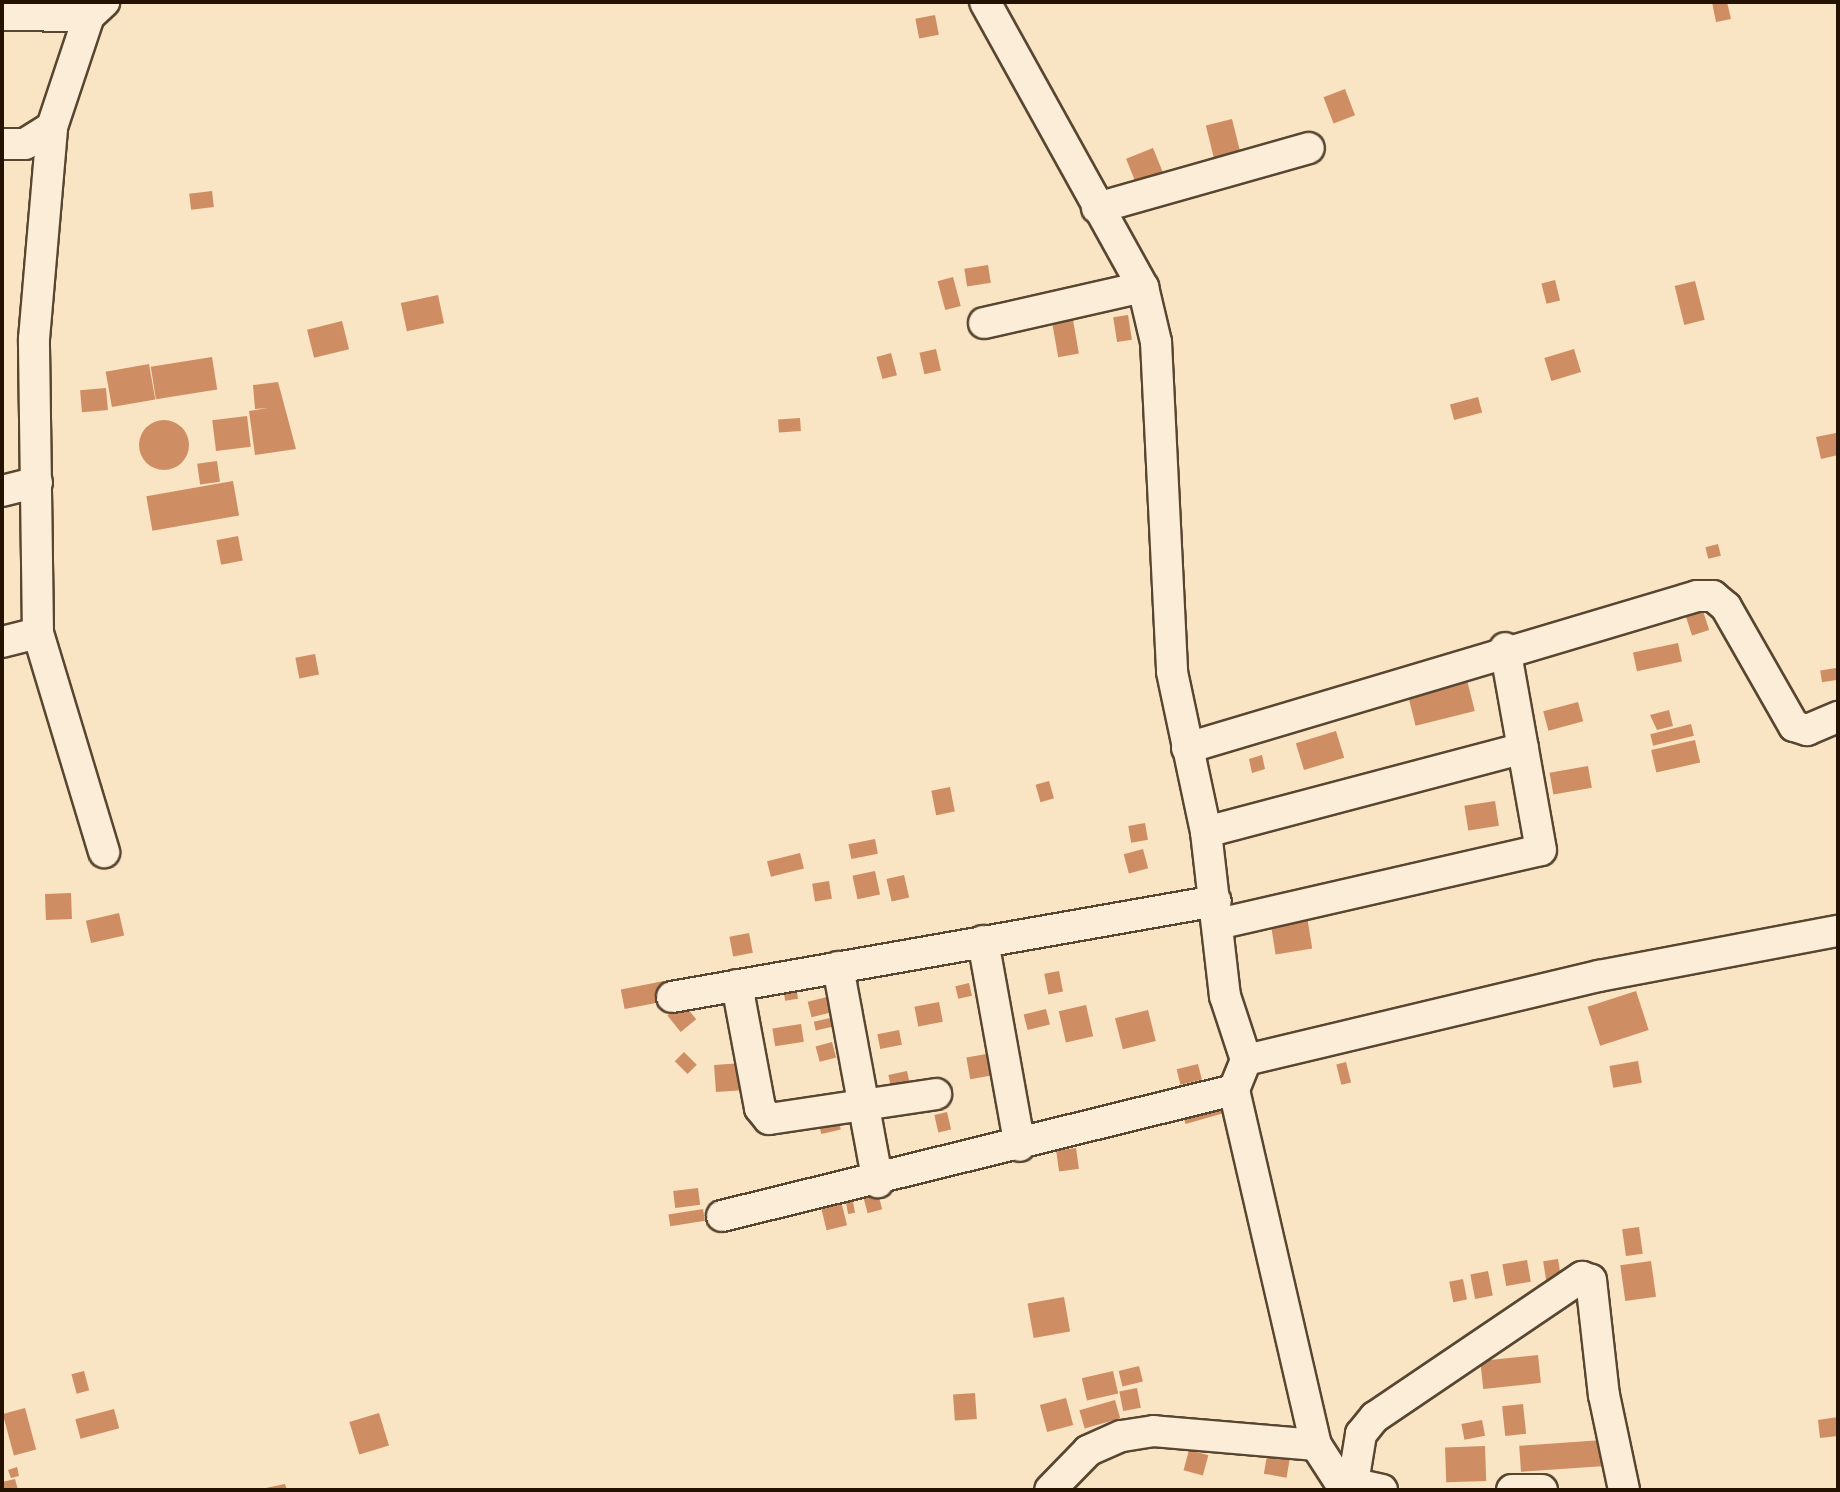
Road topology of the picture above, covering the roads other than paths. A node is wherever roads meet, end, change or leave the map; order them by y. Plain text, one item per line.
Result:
1 (985, 2) edge
2 (97, 9) edge
3 (2, 15) edge
4 (52, 127) junction
5 (2, 144) edge
6 (1309, 148) dead end
7 (1097, 208) junction
8 (1143, 287) junction
9 (984, 323) dead end
10 (37, 482) junction
11 (2, 491) edge
12 (38, 633) junction
13 (2, 642) edge
14 (1505, 648) junction
15 (1838, 717) edge
16 (1186, 748) junction
17 (1523, 748) junction
18 (1206, 832) junction
19 (104, 852) dead end
20 (1217, 912) junction
21 (1838, 931) edge
22 (983, 942) junction
23 (838, 967) junction
24 (737, 985) junction
25 (672, 997) dead end
26 (1245, 1060) junction
27 (1234, 1090) junction
28 (936, 1094) dead end
29 (864, 1106) junction
30 (1020, 1146) junction
31 (878, 1182) junction
32 (722, 1216) dead end
33 (1316, 1446) junction
34 (1346, 1485) edge
35 (1050, 1490) edge
36 (1382, 1490) edge
37 (1512, 1490) edge
38 (1542, 1490) edge
39 (1624, 1490) edge

1 - 7 street
2 - 3 street
2 - 4 street
4 - 5 street
4 - 10 street
6 - 7 street
7 - 8 street
8 - 9 street
8 - 16 street
10 - 11 street
10 - 12 street
12 - 13 street
12 - 19 street
14 - 15 street
14 - 16 street
14 - 17 street
16 - 18 street
17 - 18 street
17 - 20 street
18 - 20 street
20 - 22 street
20 - 26 street
21 - 26 street
22 - 23 street
22 - 30 street
23 - 24 street
23 - 29 street
24 - 25 street
24 - 29 street
26 - 27 street
27 - 30 street
27 - 33 street
28 - 29 street
29 - 31 street
30 - 31 street
31 - 32 street
33 - 34 street
33 - 35 street
34 - 36 street
34 - 39 street
37 - 38 street

